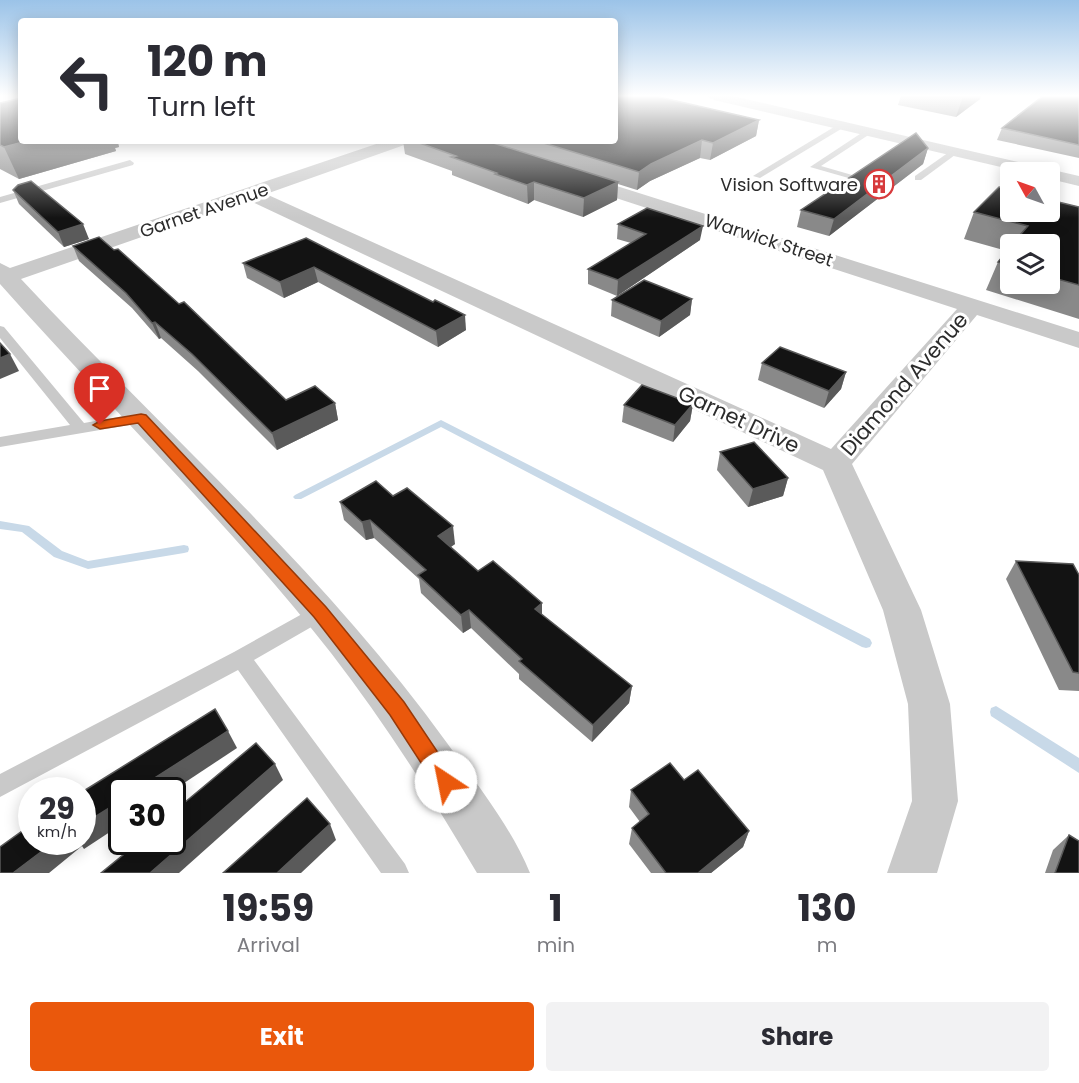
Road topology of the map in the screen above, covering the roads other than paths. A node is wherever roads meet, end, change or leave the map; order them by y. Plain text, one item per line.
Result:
1 (824, 137) edge
2 (862, 137) edge
3 (889, 137) edge
4 (393, 144) edge
5 (955, 152) junction
6 (1000, 162) edge
7 (130, 163) dead end
8 (559, 173) edge
9 (757, 176) dead end
10 (1060, 176) edge
11 (918, 178) dead end
12 (856, 179) edge
13 (1079, 181) edge
14 (251, 194) junction
15 (0, 200) edge
16 (3, 274) edge
17 (973, 305) junction
18 (0, 330) edge
19 (1079, 339) edge
20 (141, 418) junction
21 (80, 428) junction
22 (0, 442) edge
23 (836, 463) junction
24 (320, 612) junction
25 (241, 658) junction
26 (0, 786) edge
27 (396, 873) edge
28 (505, 873) edge
29 (912, 873) edge

1 - 9 lane
2 - 12 lane
3 - 5 street
4 - 14 street, Garnet Avenue
5 - 6 street
5 - 11 lane
7 - 15 lane
8 - 17 street, Warwick Street
10 - 13 street
14 - 16 street, Garnet Avenue
14 - 23 street, Garnet Drive
16 - 20 street
17 - 19 street, Warwick Street
17 - 23 street, Diamond Avenue
18 - 21 lane
20 - 21 lane
20 - 24 street
21 - 22 lane
23 - 29 street
24 - 25 lane
24 - 28 street
25 - 26 lane
25 - 27 lane

